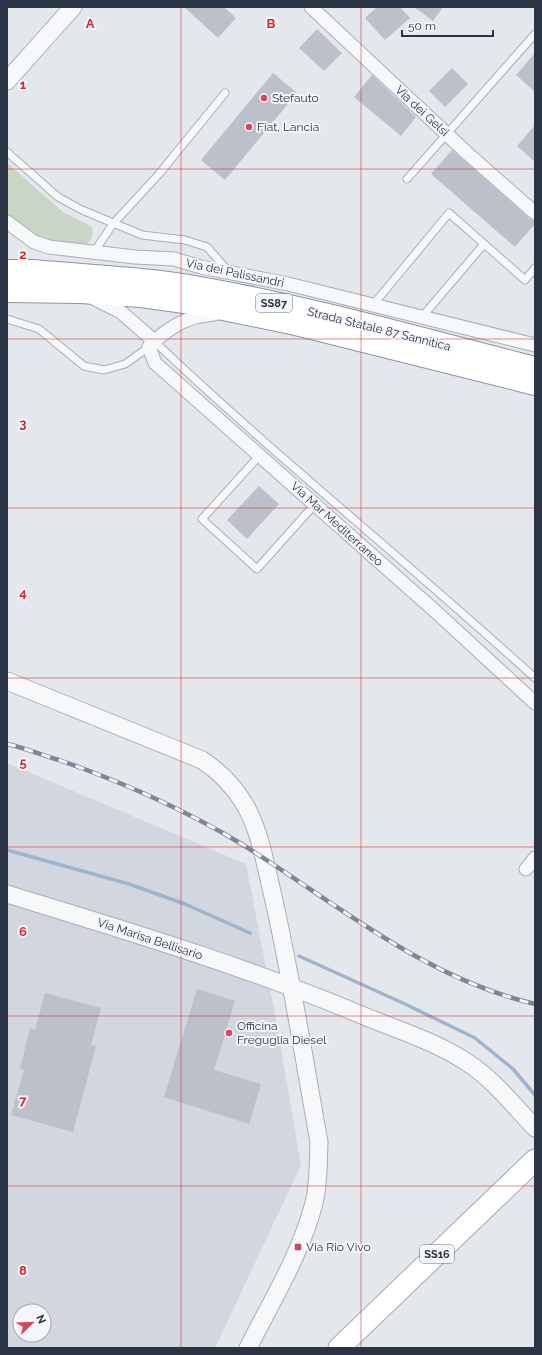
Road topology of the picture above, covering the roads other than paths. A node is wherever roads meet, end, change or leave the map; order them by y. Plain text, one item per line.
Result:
1 (73, 7) edge
2 (311, 7) edge
3 (535, 34) edge
4 (7, 81) edge
5 (225, 93) dead end
6 (447, 134) junction
7 (7, 152) edge
8 (407, 179) dead end
9 (535, 213) edge
10 (7, 222) edge
11 (113, 224) junction
12 (484, 244) junction
13 (94, 252) junction
14 (535, 268) edge
15 (7, 271) edge
16 (230, 273) junction
17 (7, 291) edge
18 (80, 292) junction
19 (373, 305) junction
20 (231, 310) junction
21 (422, 317) junction
22 (7, 319) edge
23 (152, 344) junction
24 (535, 345) edge
25 (535, 368) edge
26 (535, 384) edge
27 (260, 455) junction
28 (315, 504) junction
29 (535, 678) edge
30 (7, 681) edge
31 (535, 703) edge
32 (535, 858) edge
33 (526, 869) dead end
34 (7, 894) edge
35 (291, 988) junction
36 (535, 1128) edge
37 (535, 1160) edge
38 (248, 1348) edge
39 (340, 1348) edge

1 - 4 street
2 - 6 street, Via dei Gelsi
3 - 6 lane
5 - 11 lane
6 - 8 lane
6 - 9 street, Via dei Gelsi
7 - 11 lane
10 - 13 street, Via dei Palissandri
11 - 13 lane
11 - 16 lane
12 - 14 lane
12 - 19 lane
12 - 21 lane
13 - 16 street, Via dei Palissandri
15 - 25 highway, Strada Statale 87 Sannitica / SS87
16 - 19 street, Via dei Palissandri
17 - 18 highway, Strada Statale 87 Sannitica / SS87
18 - 20 highway, Strada Statale 87 Sannitica / SS87
18 - 23 street
19 - 21 street, Via dei Palissandri
20 - 23 street
20 - 26 highway, Strada Statale 87 Sannitica / SS87
21 - 24 street, Via dei Palissandri
22 - 23 lane
23 - 27 street, Via Mar Mediterraneo
23 - 29 lane
27 - 28 street, Via Mar Mediterraneo
27 - 28 lane
28 - 31 street, Via Mar Mediterraneo
30 - 35 street
32 - 33 street
34 - 35 street, Via Marisa Bellisario
35 - 36 street
35 - 38 street
37 - 39 main road, SS16

